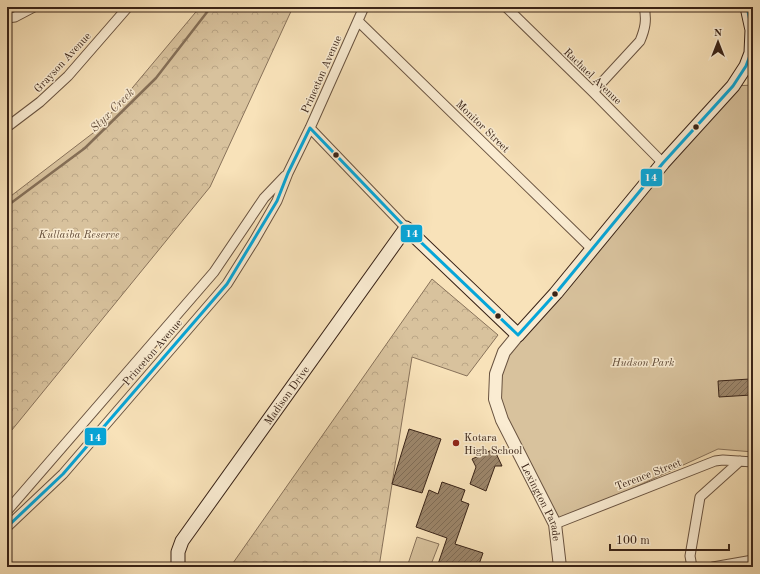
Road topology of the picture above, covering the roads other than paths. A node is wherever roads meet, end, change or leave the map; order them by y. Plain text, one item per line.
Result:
1 (34, 7) edge
2 (128, 7) edge
3 (364, 7) edge
4 (506, 7) edge
5 (644, 7) edge
6 (747, 7) edge
7 (7, 18) edge
8 (358, 21) junction
9 (593, 92) junction
10 (7, 127) edge
11 (310, 128) junction
12 (663, 163) junction
13 (288, 172) junction
14 (406, 228) junction
15 (592, 249) junction
16 (518, 335) junction
17 (740, 461) junction
18 (753, 462) edge
19 (7, 511) edge
20 (555, 524) junction
21 (7, 527) edge
22 (753, 560) edge
23 (178, 567) edge
24 (560, 567) edge
25 (692, 567) edge
26 (713, 567) edge

1 - 7 street
2 - 10 street, Grayson Avenue
3 - 8 street, Princeton Avenue
4 - 9 street, Rachael Avenue
5 - 9 street
6 - 12 main road, Lexington Parade
8 - 11 street, Princeton Avenue
8 - 15 street, Monitor Street
9 - 12 street, Rachael Avenue
11 - 13 street, Princeton Avenue
11 - 14 street
12 - 15 main road, Lexington Parade
13 - 19 street, Princeton Avenue
13 - 21 street, Princeton Avenue
14 - 16 main road
14 - 23 main road, Madison Drive
15 - 16 main road, Lexington Parade
16 - 20 street, Lexington Parade
17 - 18 street, Terence Street
17 - 20 street, Terence Street
17 - 25 street
20 - 24 street, Lexington Parade
22 - 26 street

